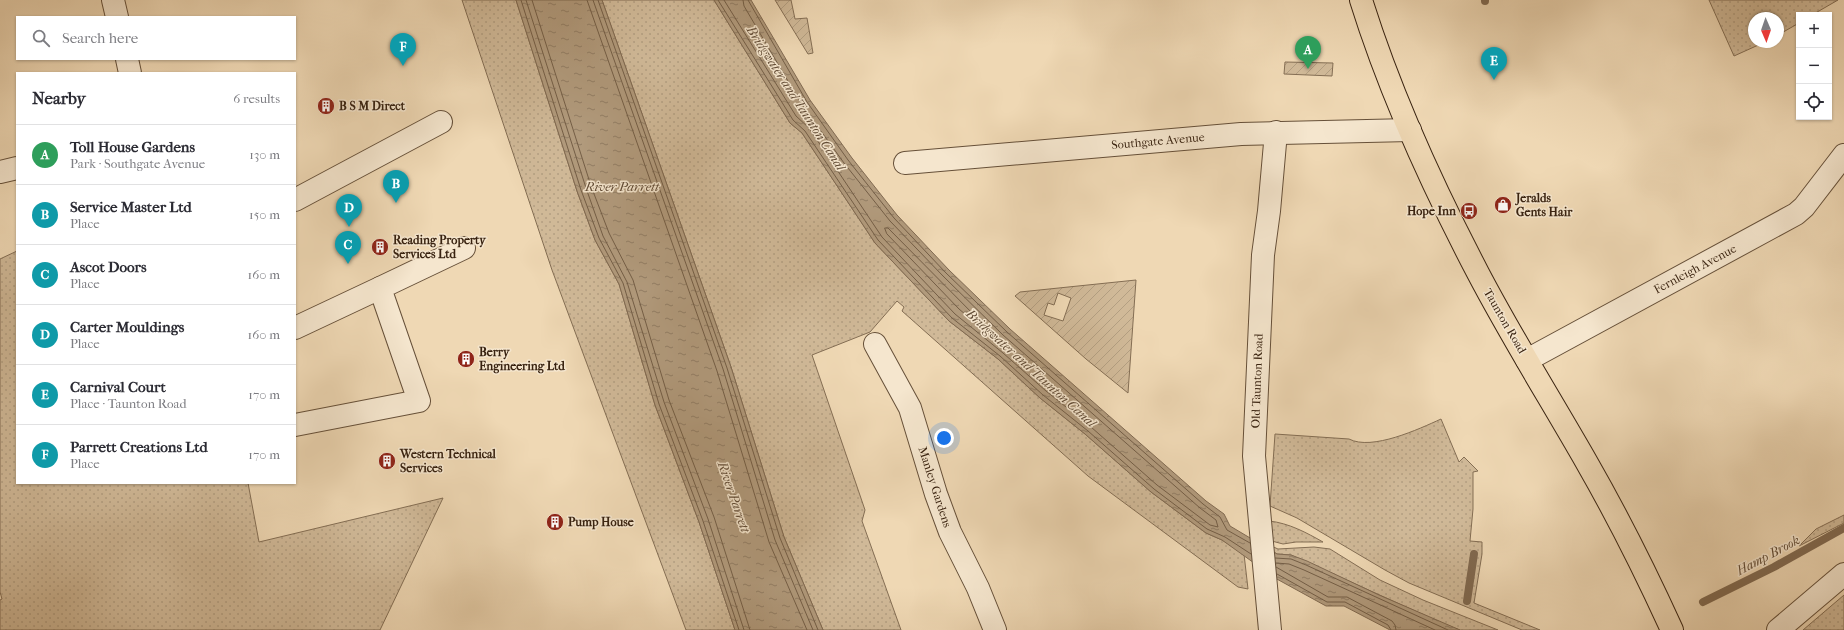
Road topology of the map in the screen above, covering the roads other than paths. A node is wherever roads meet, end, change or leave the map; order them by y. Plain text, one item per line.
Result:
1 (113, 0) edge
2 (1362, 0) edge
3 (117, 16) edge
4 (127, 60) edge
5 (130, 72) edge
6 (441, 122) dead end
7 (1410, 130) junction
8 (1276, 132) junction
9 (1844, 155) edge
10 (905, 163) dead end
11 (16, 168) edge
12 (0, 172) edge
13 (296, 199) edge
14 (464, 248) dead end
15 (380, 288) junction
16 (296, 328) edge
17 (874, 344) dead end
18 (1527, 360) junction
19 (296, 425) edge
20 (1844, 574) edge
21 (996, 630) edge
22 (1270, 630) edge
23 (1672, 630) edge
24 (1778, 630) edge

1 - 3 street
2 - 7 main road, Taunton Road
4 - 5 street
6 - 13 street
7 - 8 street, Southgate Avenue
7 - 18 main road, Taunton Road
8 - 10 street, Southgate Avenue
8 - 22 street, Old Taunton Road
9 - 18 street, Fernleigh Avenue
11 - 12 street
14 - 15 street
15 - 16 street
15 - 19 street
17 - 21 street, Manley Gardens
18 - 23 main road, Taunton Road
20 - 24 street

